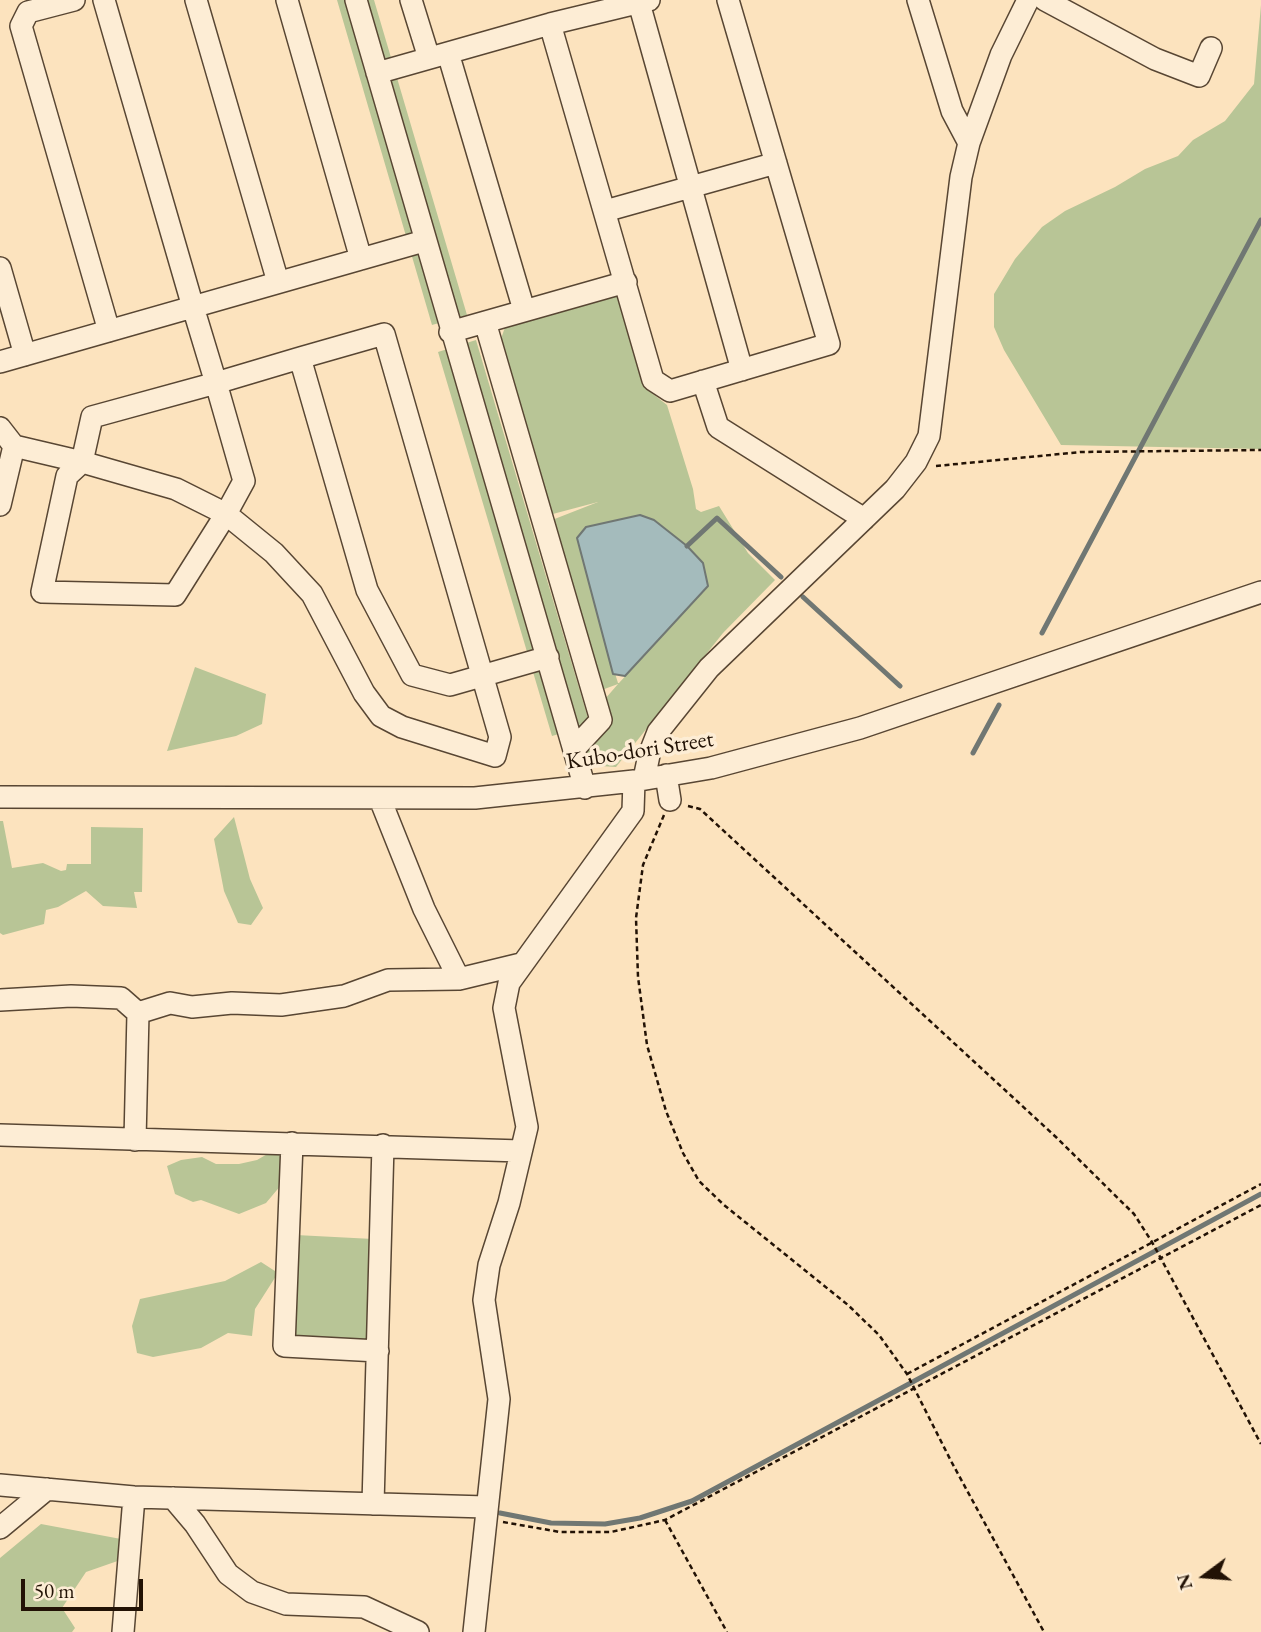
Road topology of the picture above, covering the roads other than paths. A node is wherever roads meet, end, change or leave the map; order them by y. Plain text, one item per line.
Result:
1 (74, 0) edge
2 (104, 0) edge
3 (196, 0) edge
4 (287, 0) edge
5 (356, 0) edge
6 (411, 0) edge
7 (728, 0) edge
8 (918, 0) edge
9 (1028, 0) edge
10 (1045, 0) edge
11 (644, 1) edge
12 (550, 24) junction
13 (1211, 48) dead end
14 (438, 56) junction
15 (377, 73) junction
16 (969, 143) junction
17 (776, 163) junction
18 (691, 188) junction
19 (605, 211) junction
20 (424, 241) junction
21 (361, 259) junction
22 (0, 268) edge
23 (278, 282) junction
24 (626, 282) junction
25 (193, 307) junction
26 (524, 310) junction
27 (485, 322) junction
28 (109, 331) junction
29 (450, 332) junction
30 (25, 355) junction
31 (300, 358) junction
32 (0, 362) edge
33 (742, 369) junction
34 (703, 381) junction
35 (216, 383) junction
36 (0, 428) edge
37 (14, 446) junction
38 (82, 462) junction
39 (0, 505) edge
40 (226, 514) junction
41 (864, 519) junction
42 (1261, 592) edge
43 (548, 657) junction
44 (483, 676) junction
45 (574, 748) junction
46 (666, 775) junction
47 (639, 780) junction
48 (585, 788) junction
49 (0, 797) edge
50 (380, 799) junction
51 (670, 800) road end
52 (522, 964) junction
53 (459, 979) junction
54 (0, 1000) edge
55 (138, 1013) junction
56 (0, 1135) edge
57 (135, 1140) junction
58 (292, 1143) junction
59 (383, 1145) junction
60 (521, 1151) junction
61 (378, 1351) junction
62 (0, 1485) edge
63 (47, 1489) junction
64 (134, 1497) junction
65 (173, 1498) junction
66 (373, 1504) junction
67 (486, 1513) junction
68 (0, 1528) edge
69 (123, 1632) edge
70 (418, 1632) edge
71 (474, 1632) edge

1 - 28 street
2 - 25 street
3 - 23 street
4 - 21 street
5 - 15 street
6 - 14 street
7 - 17 street
8 - 16 street
9 - 16 street
10 - 13 street
11 - 12 street
11 - 18 street
12 - 14 street
12 - 19 street
14 - 15 street
14 - 26 street
15 - 20 street
16 - 41 street
17 - 18 street
17 - 33 street
18 - 19 street
18 - 33 street
19 - 24 street
20 - 21 street
20 - 29 street
21 - 23 street
22 - 30 street
23 - 25 street
24 - 26 street
24 - 34 street
25 - 28 street
25 - 35 street
26 - 27 street
27 - 29 street
27 - 45 street
28 - 30 street
29 - 43 street
30 - 32 street
31 - 35 street
31 - 44 street
31 - 44 street
33 - 34 street
34 - 41 street
35 - 38 street
35 - 40 street
36 - 37 street
37 - 38 street
37 - 39 street
38 - 40 street
38 - 40 street
40 - 44 street
41 - 47 street
42 - 46 street, Kubo-dori Street
43 - 44 street
43 - 45 street
45 - 48 street
46 - 47 street, Kubo-dori Street
46 - 51 street
47 - 48 street, Kubo-dori Street
47 - 52 street
48 - 50 street, Kubo-dori Street
49 - 50 street, Kubo-dori Street
50 - 53 street
52 - 53 street
52 - 60 street
53 - 55 street
54 - 55 street
55 - 57 street
56 - 57 street
57 - 58 street
58 - 59 street
58 - 61 street
59 - 60 street
59 - 61 street
60 - 67 street
61 - 66 street
62 - 63 street
63 - 64 street
63 - 68 street
64 - 65 street
64 - 69 street
65 - 66 street
65 - 70 street
66 - 67 street
67 - 71 street

